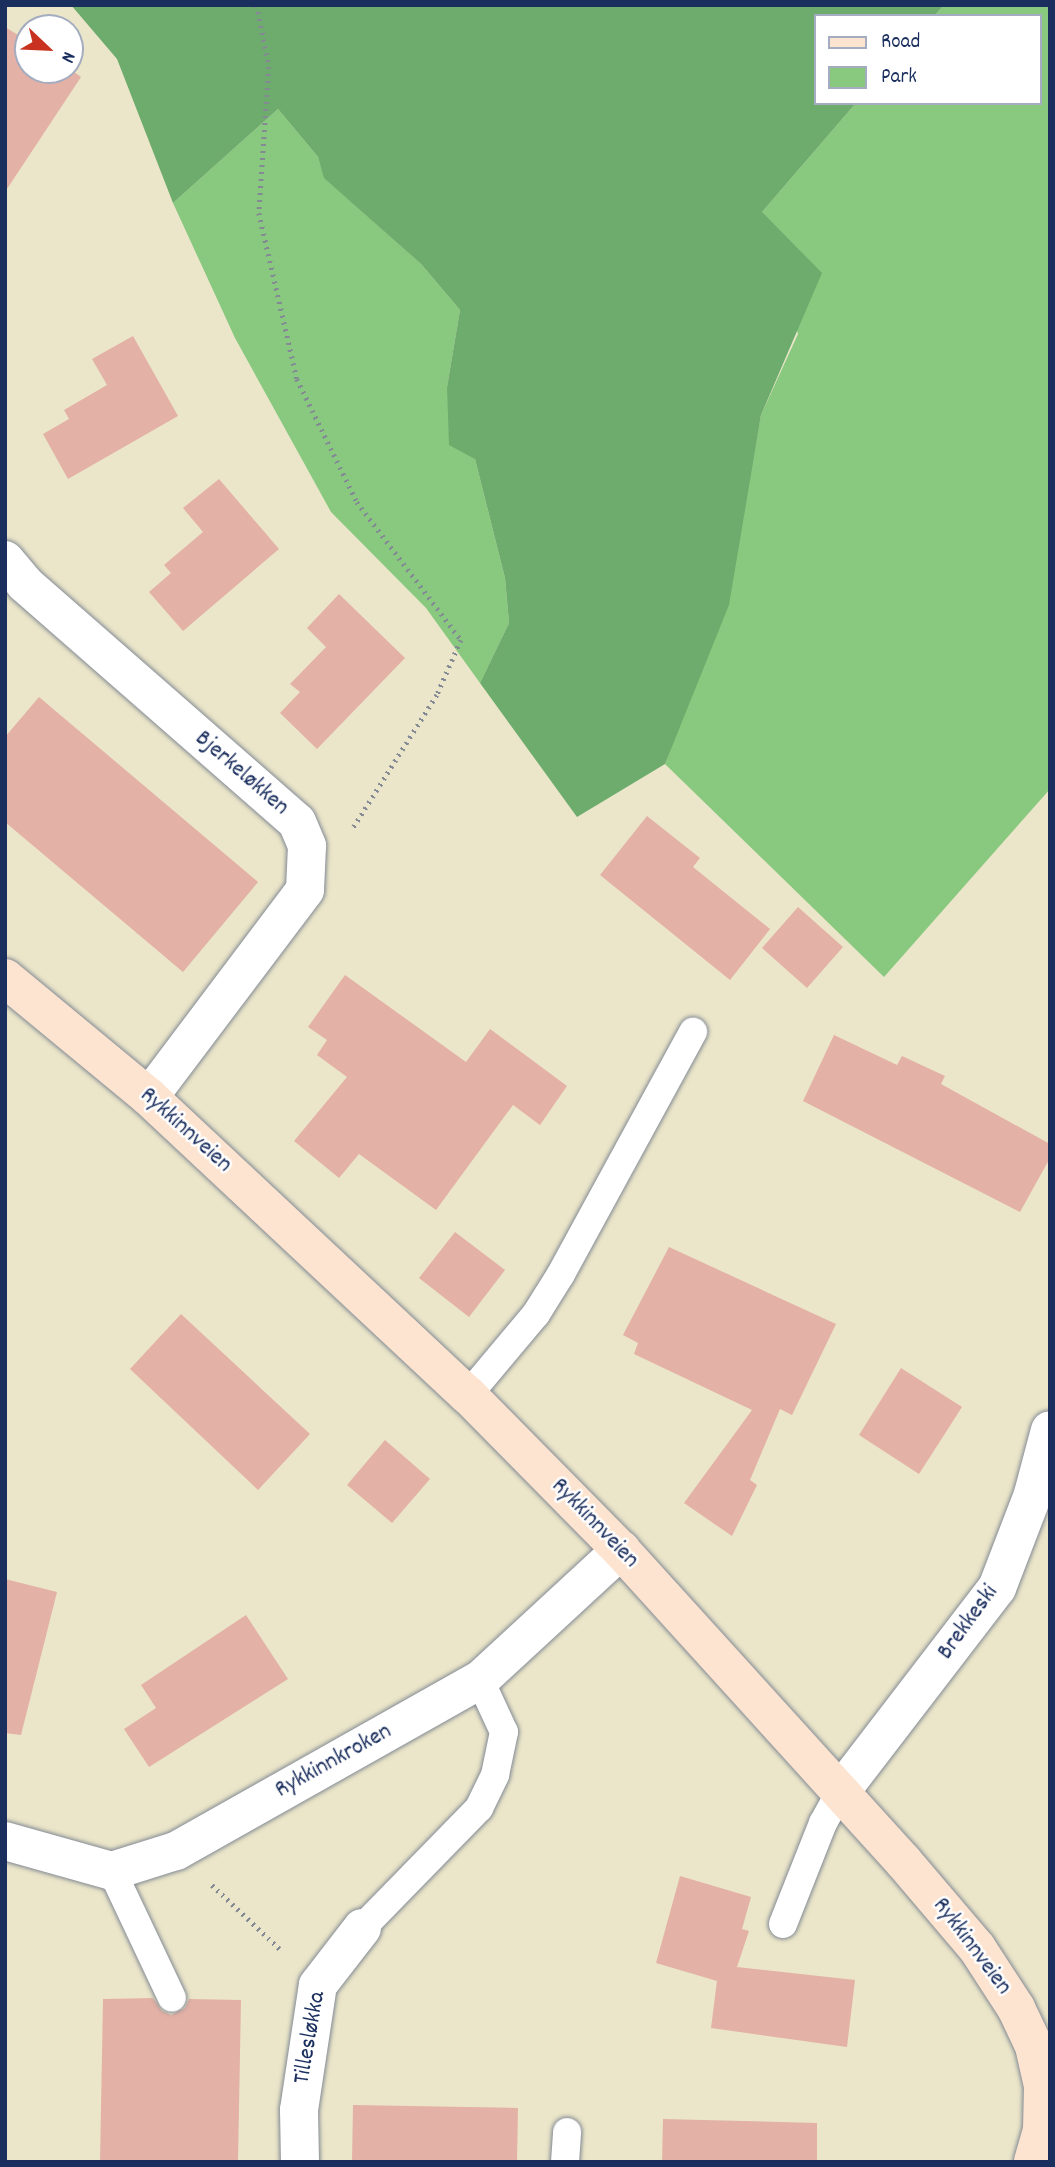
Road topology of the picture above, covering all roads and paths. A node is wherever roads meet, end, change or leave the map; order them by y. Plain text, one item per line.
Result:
1 (257, 5) edge
2 (5, 559) edge
3 (305, 890) junction
4 (5, 978) edge
5 (693, 1032) dead end
6 (149, 1097) junction
7 (468, 1395) junction
8 (1050, 1430) edge
9 (621, 1550) junction
10 (480, 1680) junction
11 (841, 1791) junction
12 (5, 1842) edge
13 (176, 1851) junction
14 (112, 1871) junction
15 (783, 1924) dead end
16 (362, 1928) joint
17 (318, 1985) junction
18 (172, 1998) dead end
19 (567, 2132) dead end
20 (300, 2162) edge
21 (565, 2162) edge
22 (1033, 2162) edge

1 - 3 path
2 - 3 street, Bjerkeløkken
3 - 6 street
4 - 6 street, Rykkinnveien
5 - 7 lane
6 - 7 street, Rykkinnveien
7 - 9 street, Rykkinnveien
8 - 11 street, Brekkeski
9 - 10 street, Rykkinnkroken
9 - 11 street, Rykkinnveien
10 - 13 street, Rykkinnkroken
10 - 16 lane
11 - 15 lane
11 - 22 street, Rykkinnveien
12 - 14 street
13 - 14 street, Rykkinnkroken
13 - 17 path
14 - 18 lane
16 - 17 street, Tillesløkka
17 - 20 street, Tillesløkka
19 - 21 lane

